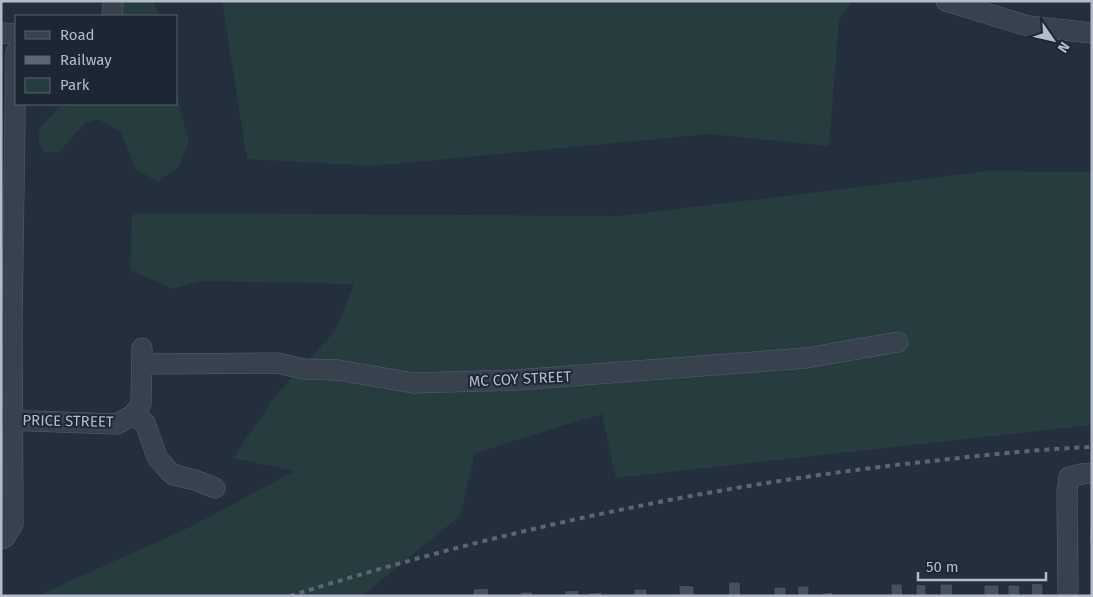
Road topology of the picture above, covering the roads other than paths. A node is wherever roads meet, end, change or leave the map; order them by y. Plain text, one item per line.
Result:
1 (113, 1) edge
2 (946, 1) edge
3 (112, 15) edge
4 (1, 33) edge
5 (1092, 33) edge
6 (15, 34) edge
7 (15, 62) edge
8 (8, 130) edge
9 (7, 226) edge
10 (6, 322) edge
11 (898, 342) dead end
12 (133, 415) junction
13 (7, 420) edge
14 (1092, 474) edge
15 (215, 488) dead end
16 (3, 538) edge
17 (1068, 596) edge

1 - 3 street
2 - 5 street
4 - 6 street
7 - 8 street
8 - 9 street
9 - 10 street
10 - 13 street
11 - 12 street, MC COY STREET
12 - 13 street, PRICE STREET
12 - 15 street
13 - 16 street
14 - 17 street

